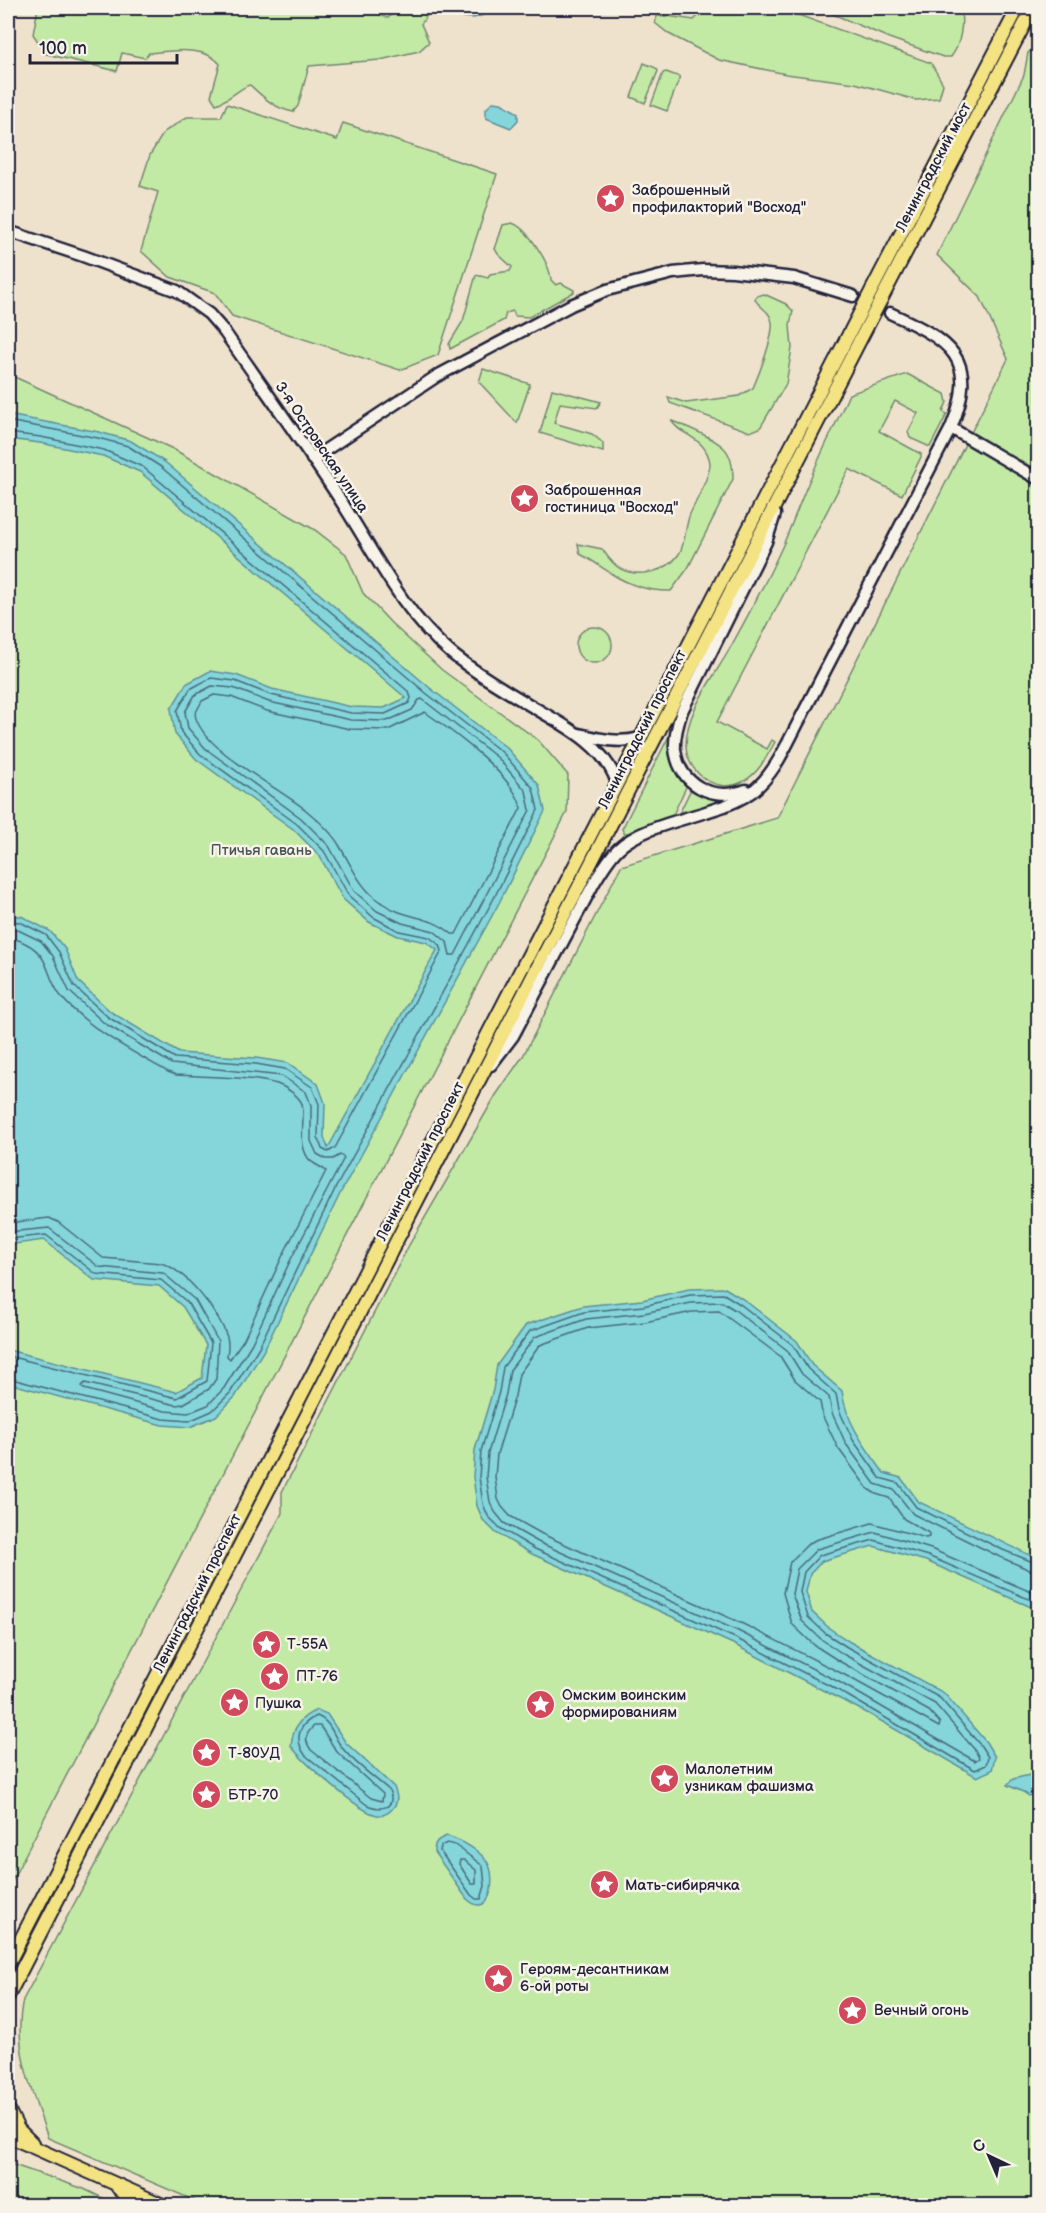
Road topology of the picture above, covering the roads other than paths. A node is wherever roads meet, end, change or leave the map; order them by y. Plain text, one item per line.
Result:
1 (1018, 8) edge
2 (1033, 8) edge
3 (8, 231) edge
4 (853, 296) dead end
5 (890, 313) dead end
6 (854, 337) junction
7 (951, 428) junction
8 (312, 459) junction
9 (1038, 479) edge
10 (780, 494) junction
11 (576, 733) junction
12 (640, 738) junction
13 (766, 777) junction
14 (617, 783) junction
15 (477, 1083) junction
16 (8, 1964) edge
17 (8, 1996) edge
18 (8, 2109) edge
19 (8, 2136) edge
20 (37, 2148) junction
21 (107, 2179) junction
22 (137, 2205) edge
23 (165, 2205) edge

1 - 6 main road, Ленинградский мост, bridge
2 - 6 main road, Ленинградский мост, bridge
3 - 8 street, 3-я Островская улица
4 - 8 street
5 - 7 street
6 - 10 main road, Ленинградский проспект
6 - 12 main road, Ленинградский проспект
7 - 9 street
7 - 13 street
8 - 11 street, 3-я Островская улица
10 - 13 street
10 - 15 main road, Ленинградский проспект
11 - 12 street
11 - 14 street
12 - 14 main road, Ленинградский проспект
13 - 15 street
14 - 16 main road, Ленинградский проспект
15 - 17 main road, Ленинградский проспект
18 - 20 main road
19 - 20 main road
20 - 21 main road
21 - 22 main road
21 - 23 main road

